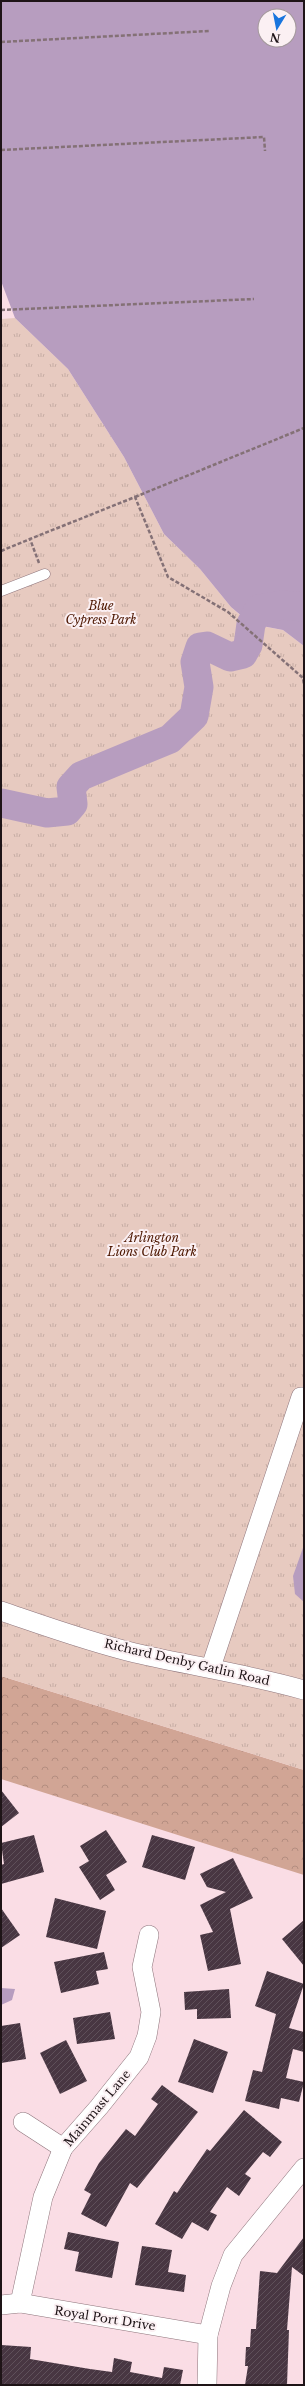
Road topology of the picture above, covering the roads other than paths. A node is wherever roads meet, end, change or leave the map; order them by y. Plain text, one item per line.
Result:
1 (44, 575) road end
2 (1, 591) edge
3 (304, 1397) edge
4 (1, 1611) edge
5 (211, 1667) junction
6 (304, 1690) edge
7 (149, 1936) dead end
8 (23, 2122) dead end
9 (63, 2148) junction
10 (304, 2168) edge
11 (20, 2304) junction
12 (1, 2305) edge
13 (208, 2335) junction
14 (207, 2385) edge

1 - 2 lane
3 - 5 street
4 - 5 street, Richard Denby Gatlin Road
5 - 6 street, Richard Denby Gatlin Road
7 - 9 street, Mainmast Lane
8 - 9 street
9 - 11 street, Mainmast Lane
10 - 13 street
11 - 12 street, Royal Port Drive
11 - 13 street, Royal Port Drive
13 - 14 street

